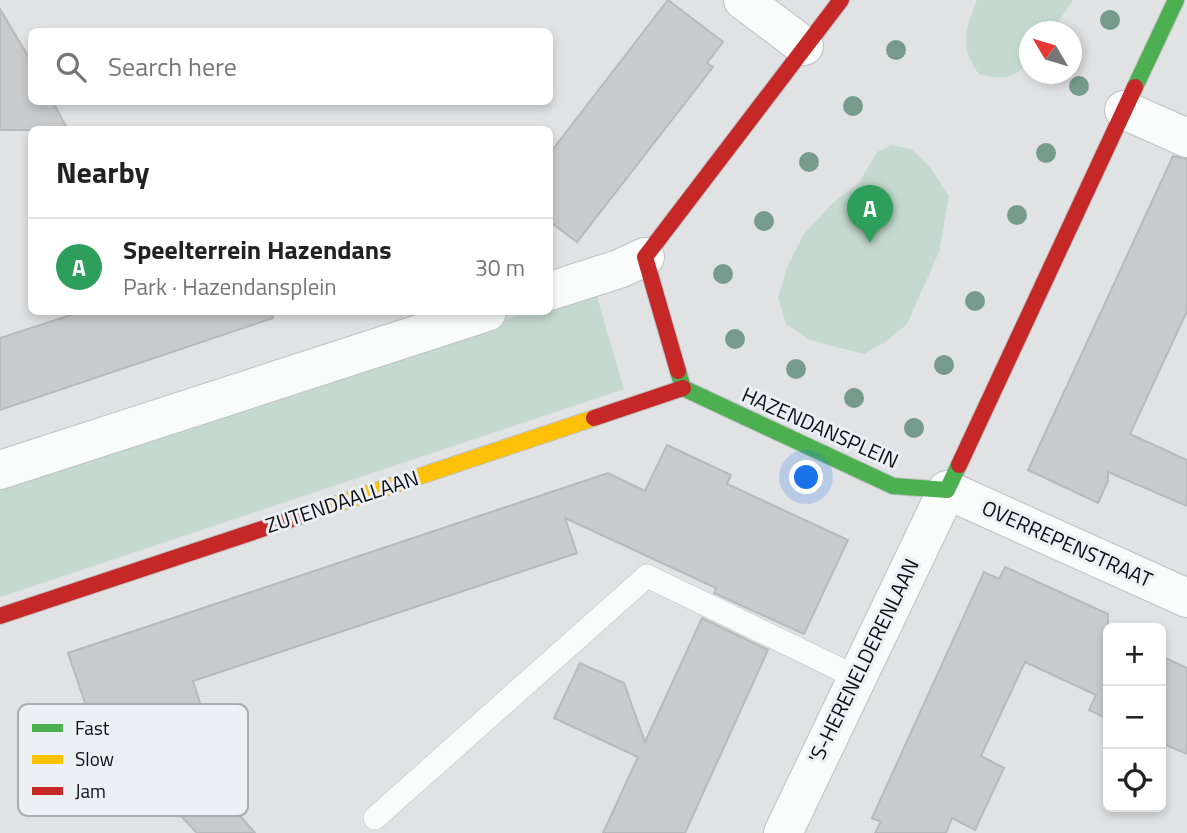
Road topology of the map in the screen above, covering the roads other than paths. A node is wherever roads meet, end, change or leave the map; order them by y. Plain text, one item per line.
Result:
1 (743, 0) edge
2 (841, 0) edge
3 (1176, 0) edge
4 (804, 46) junction
5 (1124, 110) junction
6 (1187, 138) edge
7 (645, 257) junction
8 (553, 290) edge
9 (478, 315) edge
10 (683, 388) junction
11 (0, 470) edge
12 (947, 490) junction
13 (1187, 598) edge
14 (0, 616) edge
15 (856, 677) junction
16 (375, 817) dead end
17 (783, 833) edge

1 - 4 street
2 - 4 street
3 - 5 street
4 - 7 street
5 - 6 street
5 - 12 street
7 - 8 street
7 - 10 street
9 - 11 street
10 - 12 street, HAZENDANSPLEIN
10 - 14 street, ZUTENDAALLAAN
12 - 13 street, OVERREPENSTRAAT
12 - 15 street, 'S-HERENELDERENLAAN
15 - 16 lane
15 - 17 street, 'S-HERENELDERENLAAN

